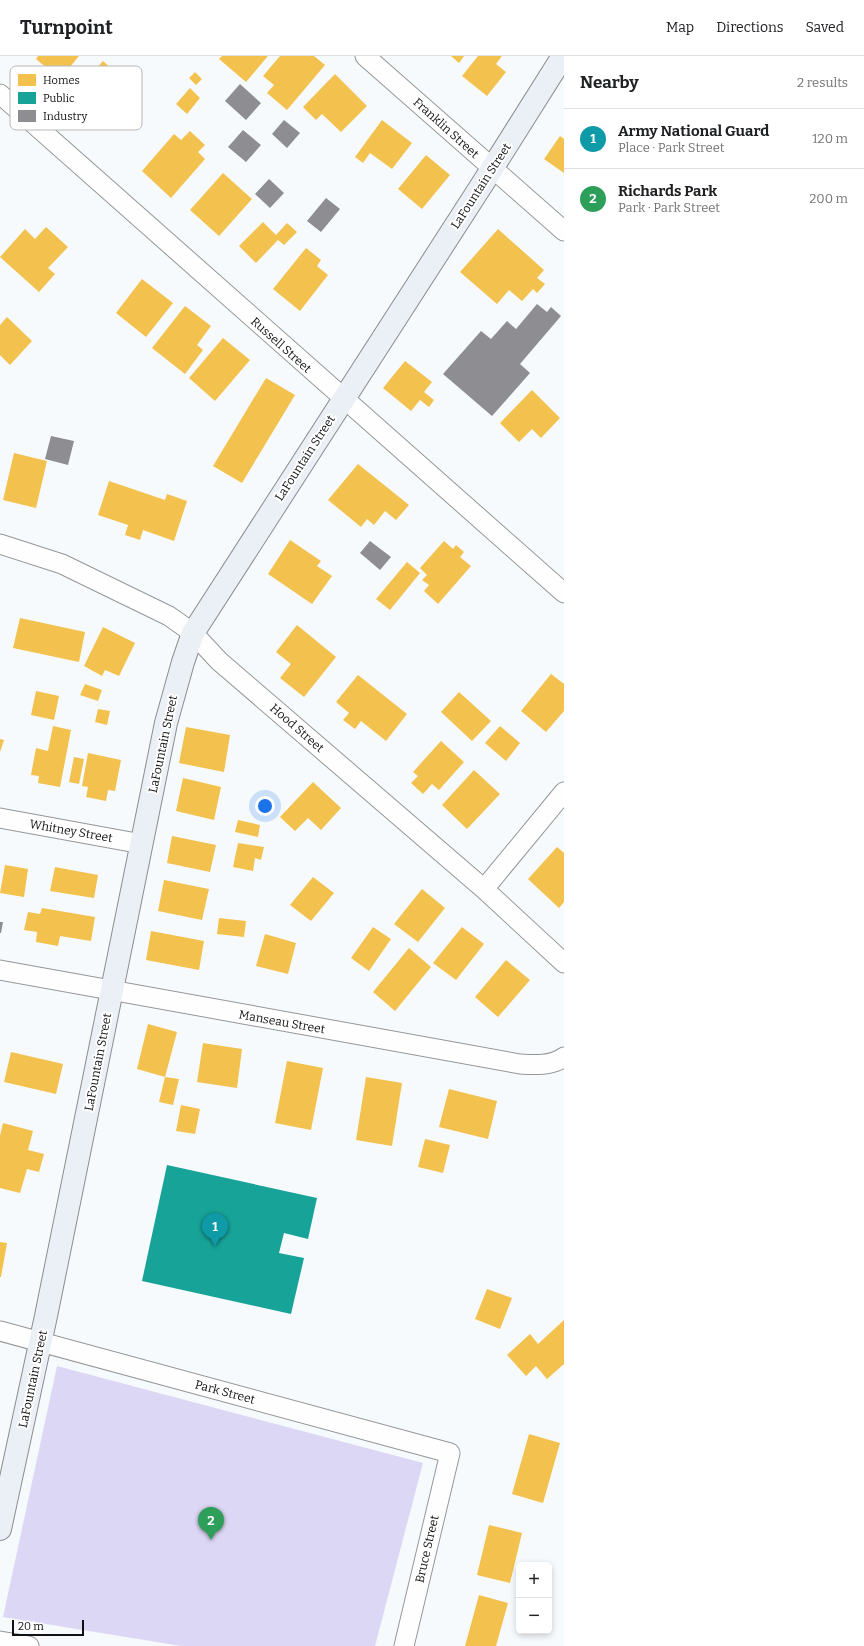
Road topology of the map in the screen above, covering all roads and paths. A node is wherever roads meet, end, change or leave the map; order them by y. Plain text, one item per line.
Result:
1 (365, 56) edge
2 (563, 56) edge
3 (0, 94) edge
4 (10, 103) edge
5 (40, 130) edge
6 (492, 169) junction
7 (564, 231) edge
8 (343, 399) junction
9 (0, 544) edge
10 (564, 593) edge
11 (193, 633) junction
12 (564, 792) edge
13 (0, 818) edge
14 (142, 844) junction
15 (484, 889) junction
16 (564, 963) edge
17 (0, 970) edge
18 (112, 991) junction
19 (564, 1057) edge
20 (0, 1331) edge
21 (41, 1342) junction
22 (450, 1453) joint
23 (0, 1529) edge
24 (0, 1641) edge
25 (29, 1646) edge
26 (404, 1646) edge

1 - 6 street, Franklin Street
2 - 6 street, LaFountain Street
3 - 4 street, Russell Street
5 - 8 street, Russell Street
6 - 7 street, Franklin Street
6 - 8 street, LaFountain Street
8 - 10 street, Russell Street
8 - 11 street, LaFountain Street
9 - 11 street, Hood Street
11 - 14 street, LaFountain Street
11 - 15 street, Hood Street
12 - 15 street
13 - 14 street, Whitney Street
14 - 18 street, LaFountain Street
15 - 16 street, Hood Street
17 - 18 street, Manseau Street
18 - 19 street, Manseau Street
18 - 21 street, LaFountain Street
20 - 21 street, Park Street
21 - 22 street, Park Street
21 - 23 street, LaFountain Street
22 - 26 street, Bruce Street
24 - 25 street

